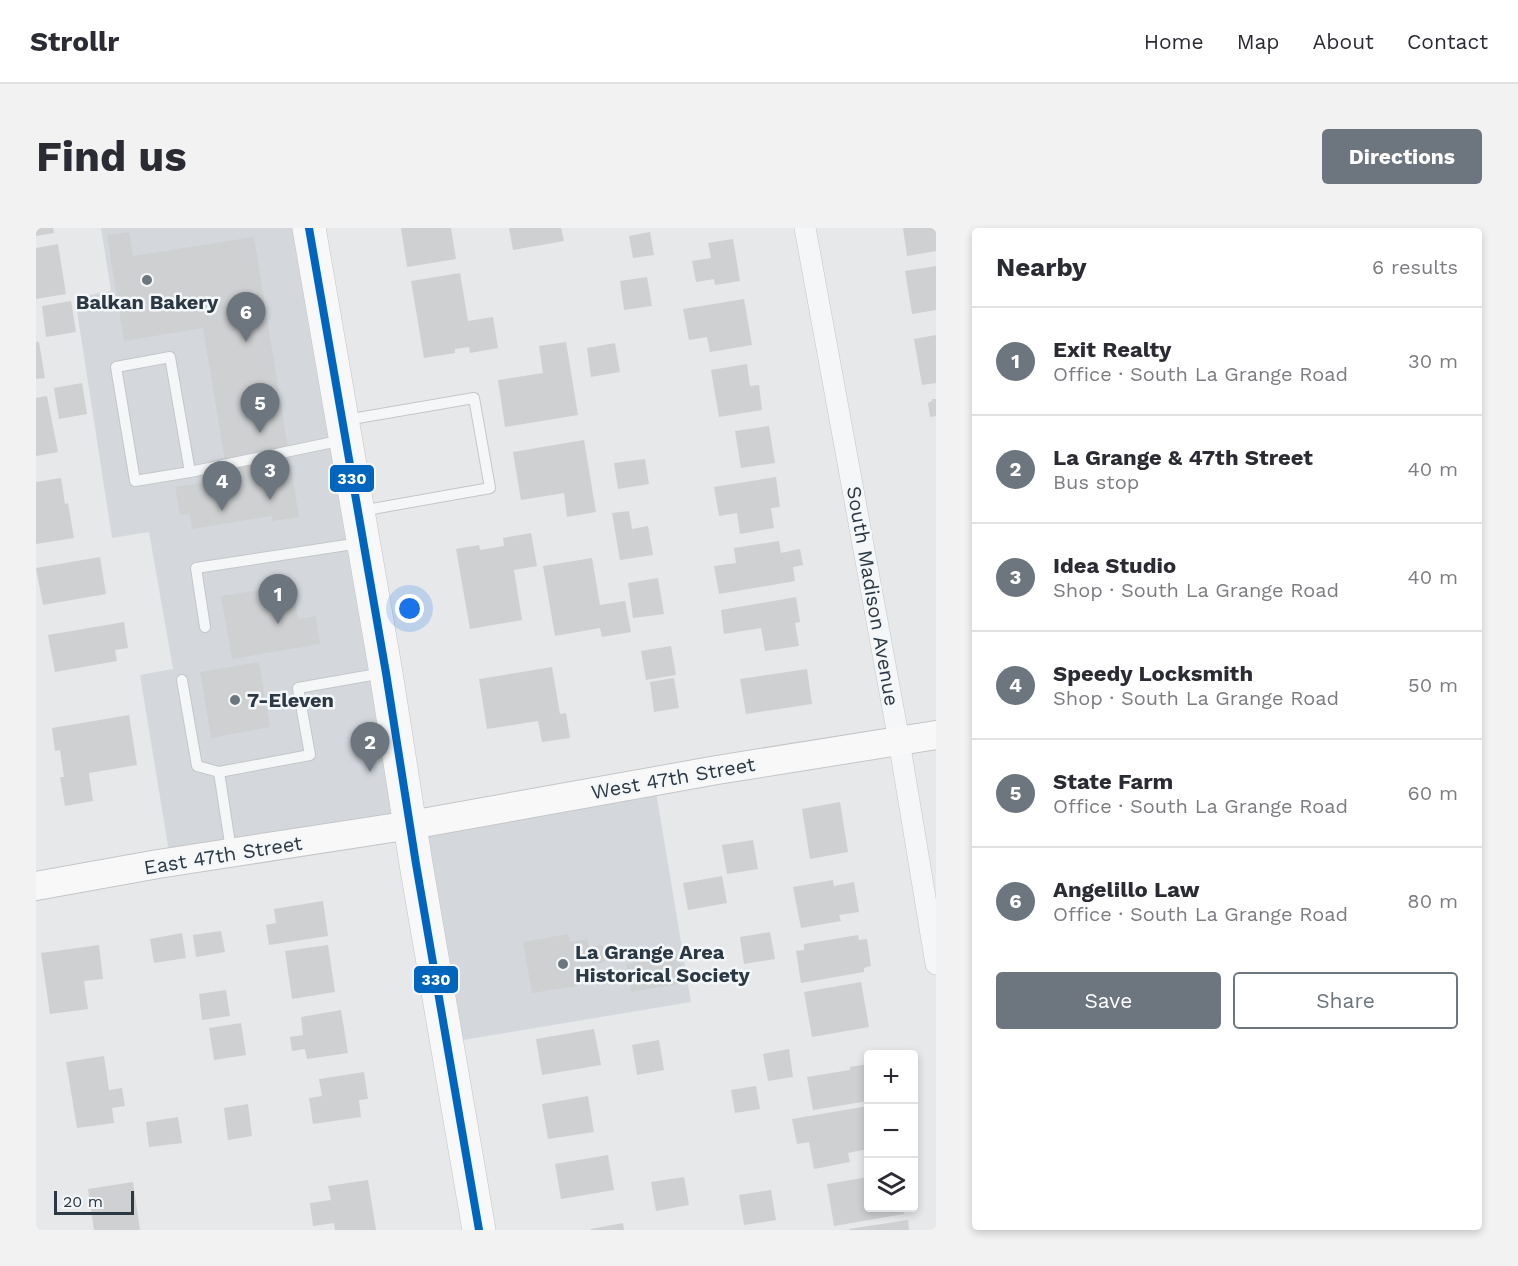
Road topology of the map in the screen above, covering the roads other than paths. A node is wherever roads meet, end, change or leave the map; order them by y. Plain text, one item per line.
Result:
1 (309, 228) edge
2 (805, 228) edge
3 (344, 430) junction
4 (190, 472) junction
5 (361, 527) junction
6 (205, 627) dead end
7 (386, 673) junction
8 (182, 680) dead end
9 (936, 735) edge
10 (899, 741) junction
11 (219, 772) junction
12 (411, 825) junction
13 (232, 853) junction
14 (36, 886) edge
15 (936, 964) edge
16 (479, 1230) edge

1 - 3 main road
2 - 10 street, South Madison Avenue
3 - 4 lane
3 - 5 main road
3 - 5 lane
4 - 4 lane
5 - 6 lane
5 - 7 main road
7 - 11 lane
7 - 12 main road
8 - 11 lane
9 - 10 main road, West 47th Street
10 - 12 main road, West 47th Street
10 - 15 street, South Madison Avenue
11 - 13 lane
12 - 13 main road, East 47th Street
12 - 16 main road
13 - 14 main road, East 47th Street

